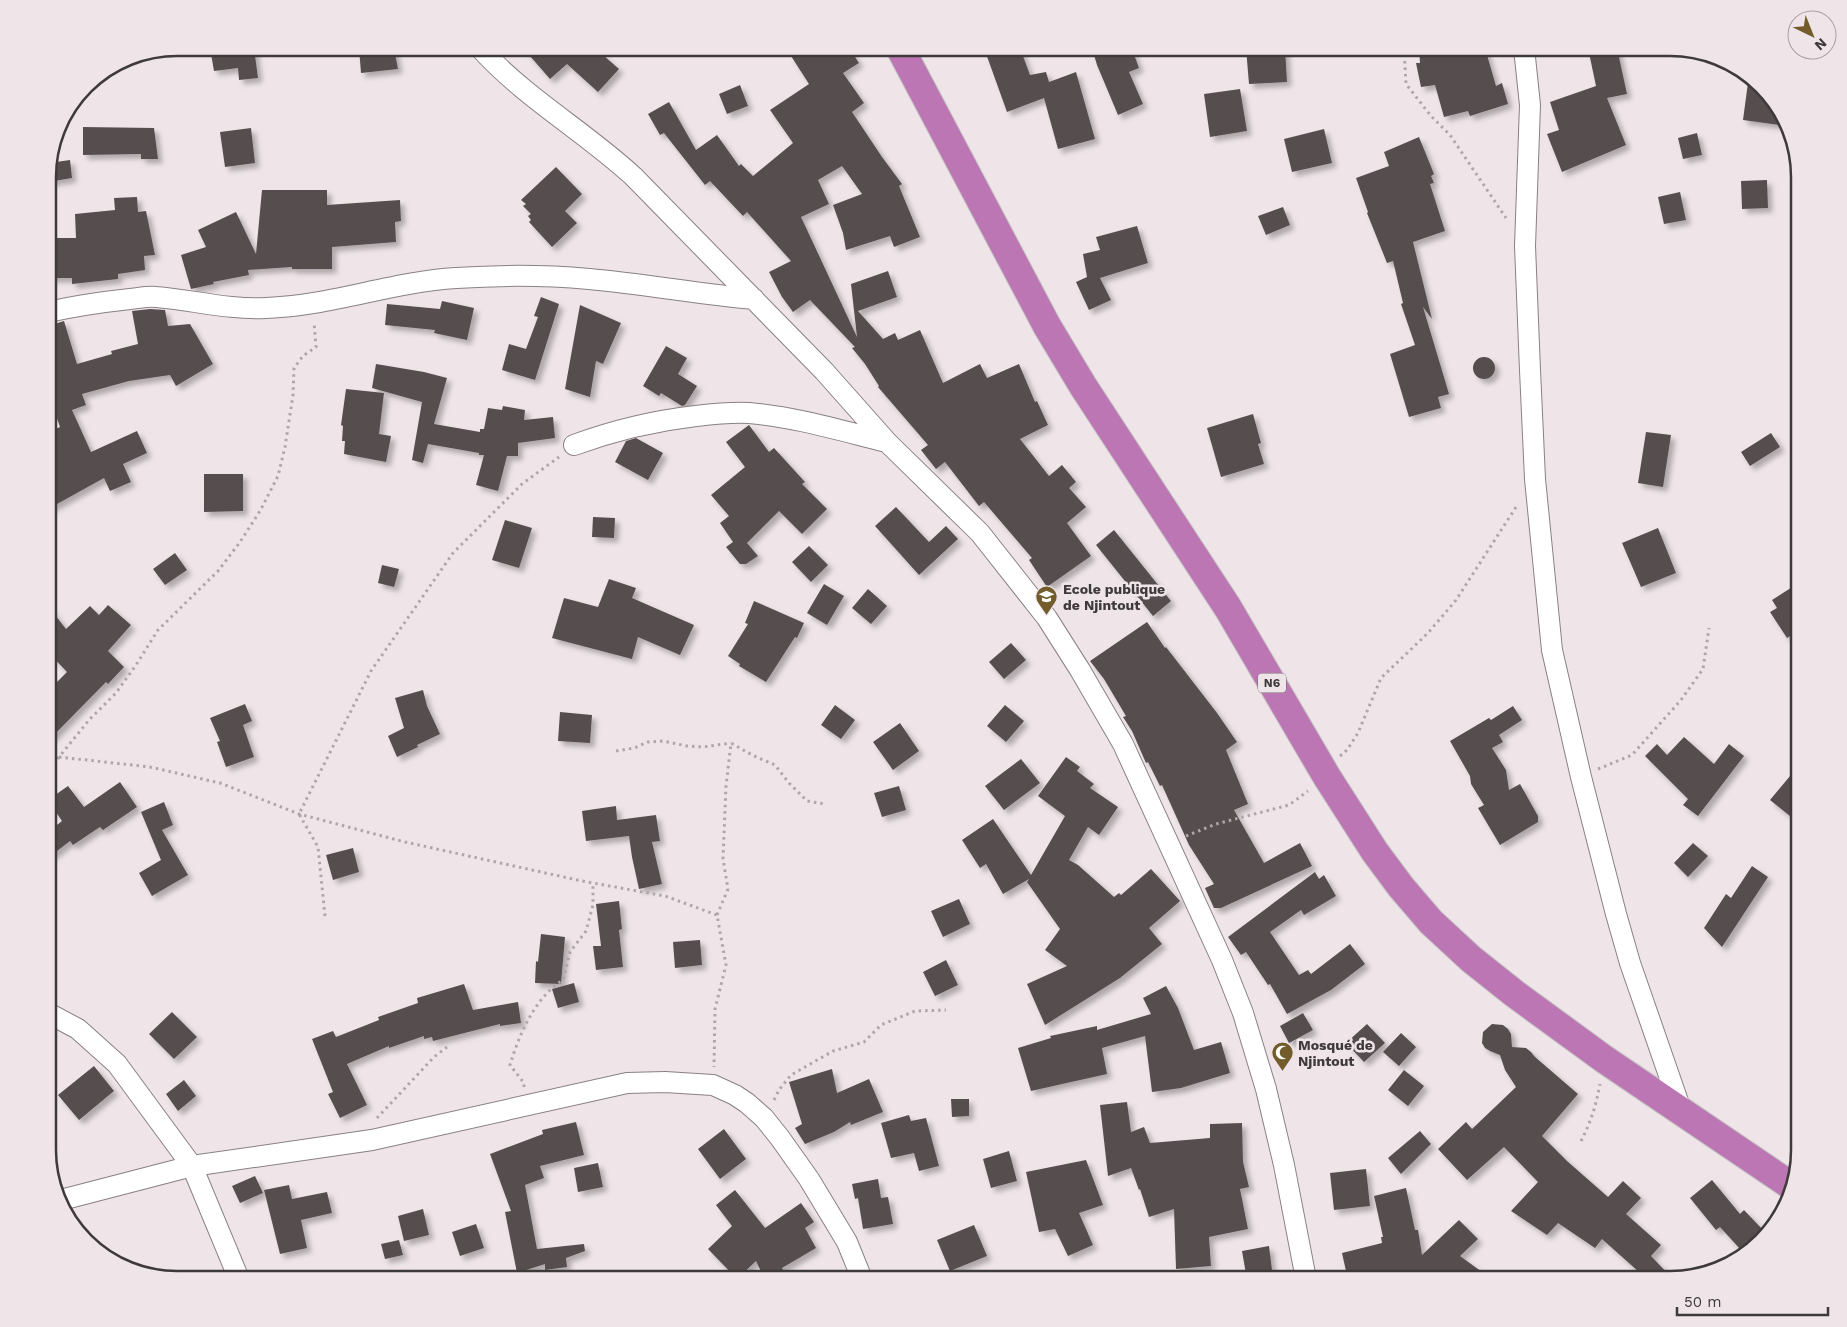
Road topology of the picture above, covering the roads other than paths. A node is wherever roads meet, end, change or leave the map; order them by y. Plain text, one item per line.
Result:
1 (1525, 56) edge
2 (489, 57) edge
3 (904, 57) edge
4 (754, 299) junction
5 (57, 310) edge
6 (887, 442) junction
7 (574, 445) road end
8 (57, 1018) edge
9 (1681, 1110) junction
10 (192, 1166) junction
11 (1786, 1182) edge
12 (66, 1199) edge
13 (235, 1271) edge
14 (858, 1271) edge
15 (1304, 1271) edge

1 - 9 street
2 - 4 street
3 - 9 highway, N6
4 - 5 street
4 - 6 street
6 - 7 street
6 - 15 street
8 - 10 street
9 - 11 highway, N6
10 - 12 street
10 - 13 street
10 - 14 street

